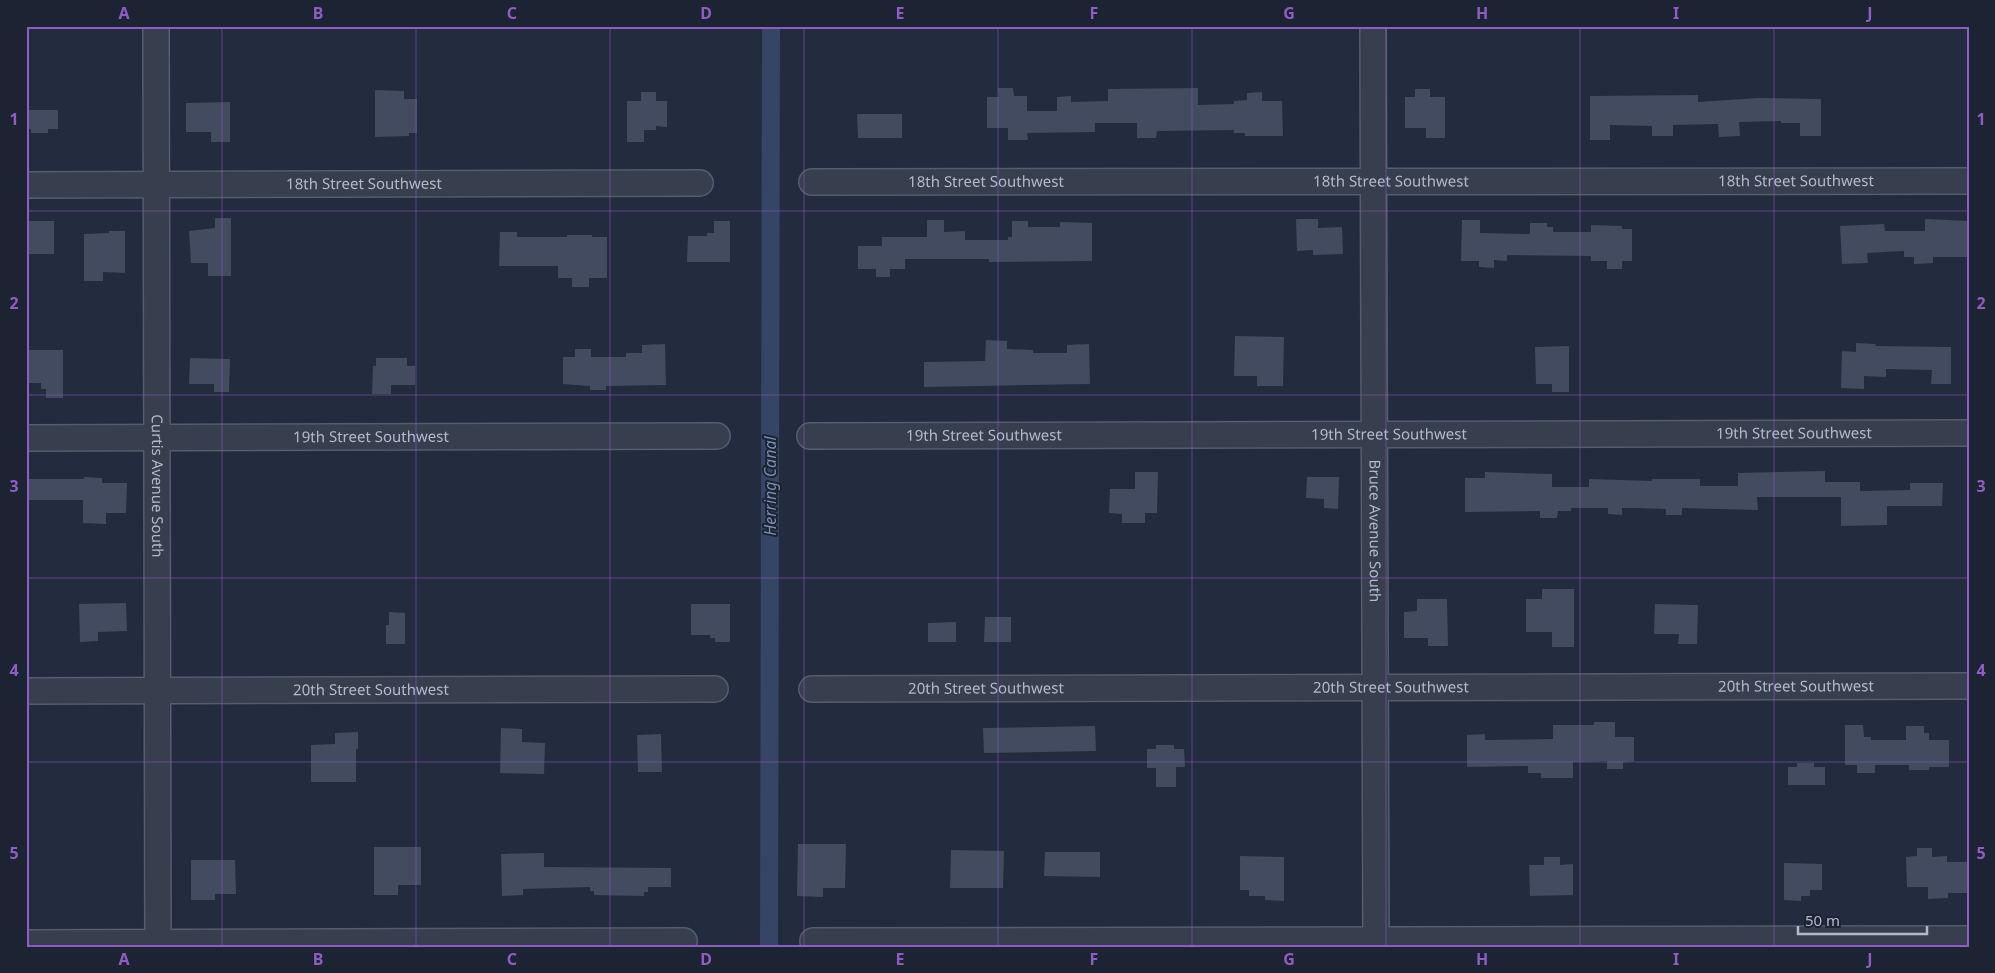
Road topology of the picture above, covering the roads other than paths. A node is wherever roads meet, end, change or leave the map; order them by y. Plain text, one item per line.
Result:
1 (156, 26) edge
2 (1373, 26) edge
3 (1969, 181) edge
4 (812, 182) dead end
5 (1373, 182) junction
6 (700, 183) dead end
7 (26, 185) edge
8 (157, 185) junction
9 (1969, 433) edge
10 (1374, 435) junction
11 (717, 436) dead end
12 (810, 436) dead end
13 (26, 438) edge
14 (157, 438) junction
15 (1969, 686) edge
16 (1374, 688) junction
17 (158, 689) junction
18 (715, 689) dead end
19 (812, 689) dead end
20 (26, 691) edge
21 (1969, 939) edge
22 (813, 941) dead end
23 (684, 942) dead end
24 (26, 943) edge
25 (1376, 943) edge
26 (158, 944) edge

1 - 8 street, Curtis Avenue South
2 - 5 street, Bruce Avenue South
3 - 5 street, 18th Street Southwest
4 - 5 street, 18th Street Southwest
5 - 10 street, Bruce Avenue South
6 - 8 street, 18th Street Southwest
7 - 8 street, 18th Street Southwest
8 - 14 street, Curtis Avenue South
9 - 10 street, 19th Street Southwest
10 - 12 street, 19th Street Southwest
10 - 16 street, Bruce Avenue South
11 - 14 street, 19th Street Southwest
13 - 14 street, 19th Street Southwest
14 - 17 street, Curtis Avenue South
15 - 16 street, 20th Street Southwest
16 - 19 street, 20th Street Southwest
16 - 25 street, Bruce Avenue South
17 - 18 street, 20th Street Southwest
17 - 20 street, 20th Street Southwest
17 - 26 street, Curtis Avenue South
21 - 25 street
22 - 25 street
23 - 26 street
24 - 26 street

